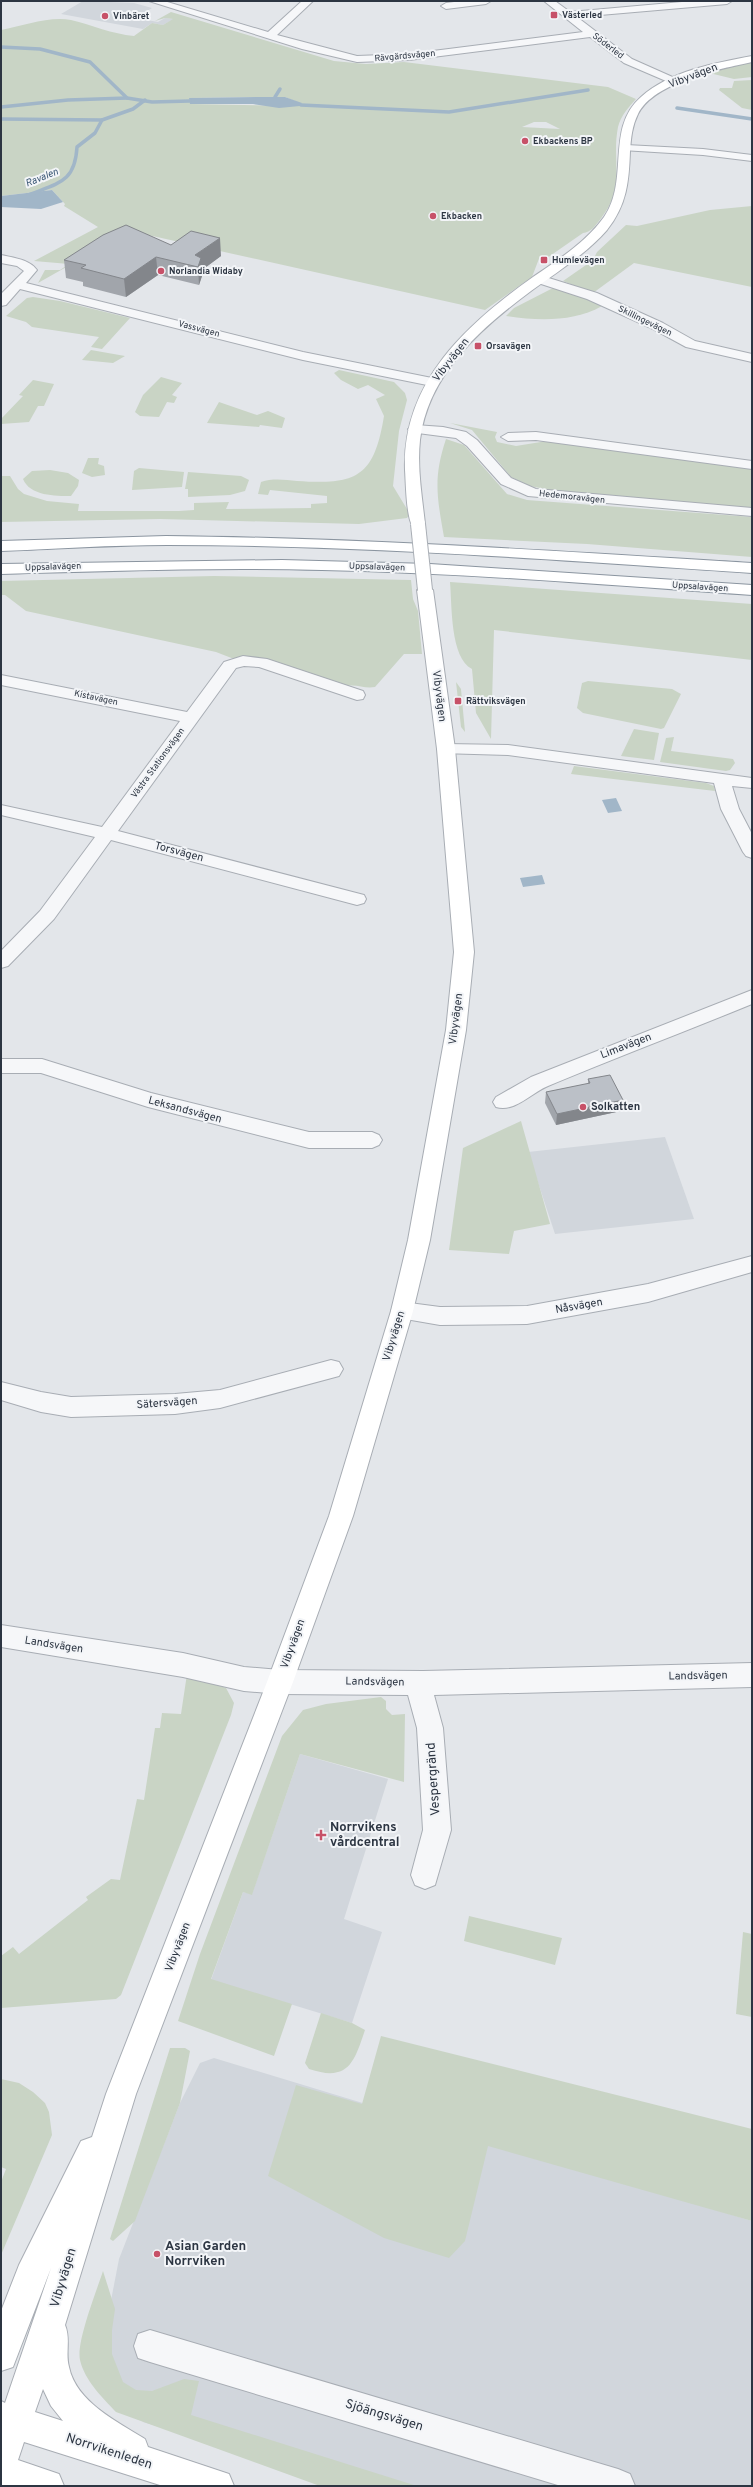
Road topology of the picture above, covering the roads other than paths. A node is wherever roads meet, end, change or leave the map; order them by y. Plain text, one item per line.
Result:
1 (154, 1) edge
2 (308, 1) edge
3 (486, 1) edge
4 (549, 1) edge
5 (727, 1) edge
6 (687, 3) edge
7 (446, 6) dead end
8 (567, 14) junction
9 (592, 34) junction
10 (271, 35) junction
11 (752, 59) edge
12 (674, 81) junction
13 (626, 148) junction
14 (752, 158) edge
15 (1, 259) edge
16 (539, 278) junction
17 (19, 285) junction
18 (1, 302) edge
19 (752, 358) edge
20 (432, 382) junction
21 (415, 429) junction
22 (508, 437) dead end
23 (752, 465) edge
24 (752, 512) edge
25 (1, 546) edge
26 (752, 568) edge
27 (1, 569) edge
28 (752, 590) edge
29 (1, 680) edge
30 (357, 695) dead end
31 (191, 718) junction
32 (446, 749) junction
33 (721, 778) junction
34 (752, 783) edge
35 (1, 810) edge
36 (108, 834) junction
37 (752, 852) edge
38 (357, 899) dead end
39 (1, 962) edge
40 (752, 997) edge
41 (1, 1066) edge
42 (503, 1102) dead end
43 (372, 1140) dead end
44 (752, 1264) edge
45 (402, 1311) junction
46 (331, 1369) dead end
47 (1, 1391) edge
48 (1, 1636) edge
49 (752, 1675) edge
50 (280, 1682) junction
51 (418, 1683) junction
52 (425, 1875) dead end
53 (121, 2094) junction
54 (30, 2276) junction
55 (1, 2313) edge
56 (52, 2316) junction
57 (150, 2346) dead end
58 (1, 2355) edge
59 (8, 2420) edge
60 (1, 2461) edge
61 (161, 2468) junction
62 (1, 2472) edge
63 (47, 2486) edge
64 (217, 2486) edge
65 (618, 2486) edge

1 - 10 street, Rävgärdsvägen
2 - 10 street
3 - 7 street
4 - 8 street, Söderled
5 - 6 street
6 - 8 street
8 - 9 street, Söderled
9 - 10 street, Rävgärdsvägen
9 - 12 street, Söderled
11 - 12 main road, Vibyvägen
12 - 13 main road, Vibyvägen
13 - 14 street
13 - 16 main road, Vibyvägen
15 - 17 street
16 - 19 street, Skillingevägen
16 - 20 main road, Vibyvägen
17 - 18 street
17 - 20 street, Vassvägen
20 - 21 main road, Vibyvägen
21 - 24 street, Hedemoravägen
21 - 32 main road, Vibyvägen, bridge
22 - 23 street
25 - 26 main road, Uppsalavägen
27 - 28 main road, Uppsalavägen
29 - 31 street, Kistavägen
30 - 31 street, Västra Stationsvägen
31 - 36 street, Västra Stationsvägen
32 - 33 street
32 - 45 main road, Vibyvägen
33 - 34 street
33 - 37 street
35 - 36 street, Torsvägen
36 - 38 street, Torsvägen
36 - 39 street, Västra Stationsvägen
40 - 42 street, Limavägen
41 - 43 street, Leksandsvägen
44 - 45 street, Nåsvägen
45 - 50 main road, Vibyvägen
46 - 47 street, Sätersvägen
48 - 50 street, Landsvägen
49 - 51 street, Landsvägen
50 - 51 street, Landsvägen
50 - 53 main road, Vibyvägen
51 - 52 street, Vespergränd
53 - 54 main road, Vibyvägen
53 - 56 main road, Vibyvägen
54 - 55 main road
54 - 58 main road, Vibyvägen
56 - 59 main road, Vibyvägen
56 - 61 main road
57 - 65 street, Sjöängsvägen
59 - 60 main road, Vibyvägen
59 - 61 main road, Norrvikenleden
61 - 64 main road, Norrvikenleden
62 - 63 main road

